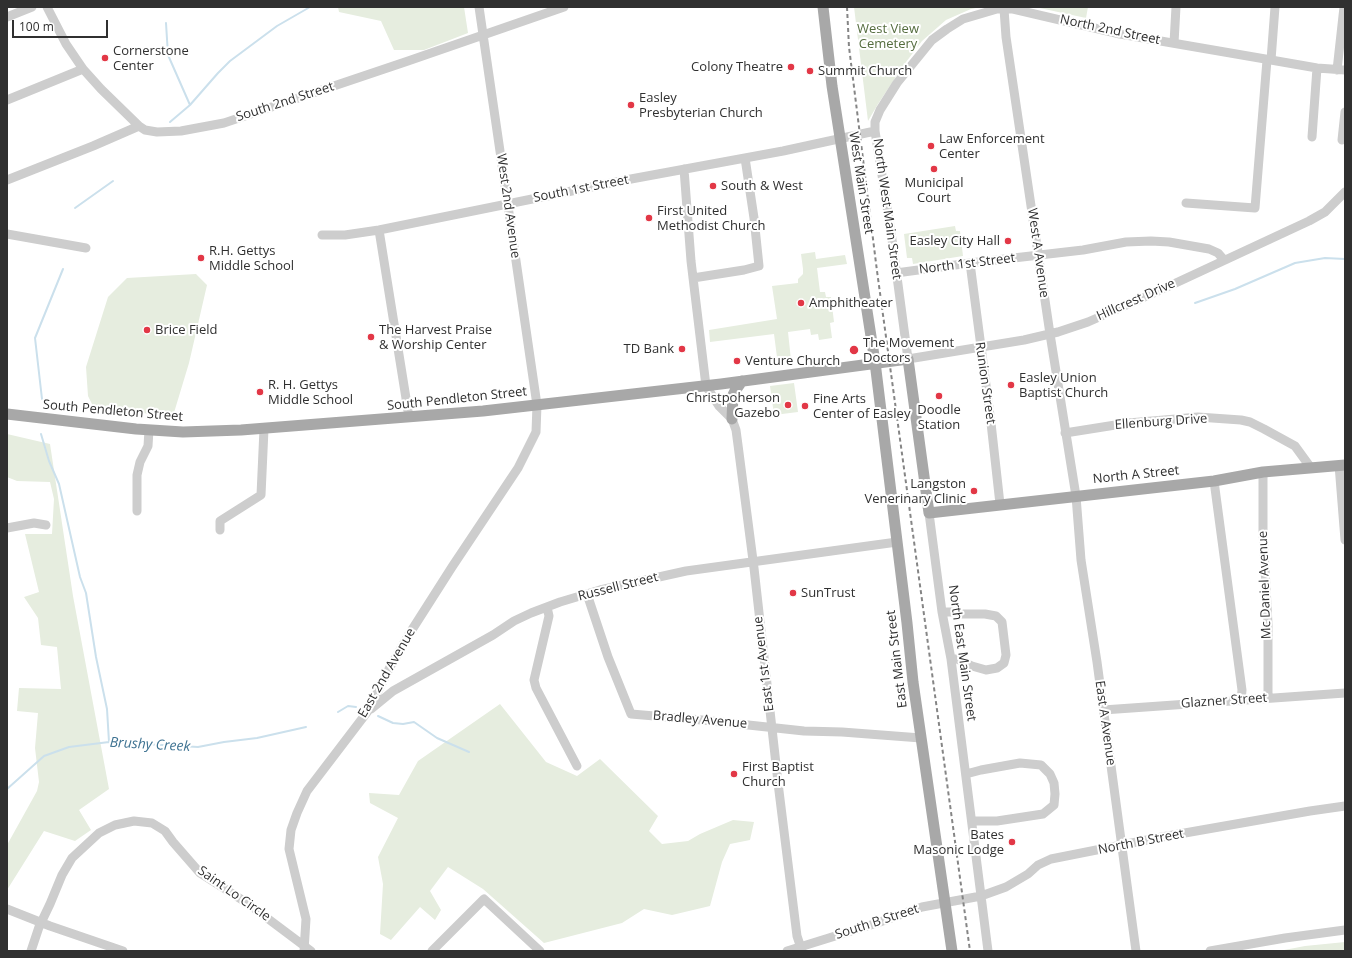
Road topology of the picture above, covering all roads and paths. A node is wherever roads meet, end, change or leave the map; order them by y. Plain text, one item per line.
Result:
1 (32, 7) edge
2 (47, 7) edge
3 (479, 7) edge
4 (564, 7) edge
5 (823, 7) edge
6 (1176, 7) edge
7 (1275, 7) edge
8 (1344, 7) edge
9 (1004, 9) junction
10 (7, 17) edge
11 (483, 35) junction
12 (1174, 43) junction
13 (1269, 60) junction
14 (1317, 68) junction
15 (83, 69) junction
16 (1341, 70) edge
17 (7, 100) edge
18 (1345, 112) edge
19 (139, 126) junction
20 (875, 131) junction
21 (1312, 137) dead end
22 (840, 139) junction
23 (1342, 140) dead end
24 (745, 158) junction
25 (684, 169) junction
26 (7, 180) edge
27 (1345, 192) edge
28 (1186, 202) dead end
29 (508, 204) junction
30 (1334, 204) junction
31 (1345, 205) edge
32 (379, 230) junction
33 (7, 234) edge
34 (322, 235) dead end
35 (86, 248) dead end
36 (1039, 255) junction
37 (1224, 260) junction
38 (970, 263) junction
39 (896, 273) junction
40 (693, 278) junction
41 (1050, 334) junction
42 (980, 348) junction
43 (908, 359) junction
44 (875, 362) junction
45 (742, 381) junction
46 (706, 386) junction
47 (537, 405) junction
48 (7, 414) edge
49 (409, 417) junction
50 (732, 419) junction
51 (264, 429) junction
52 (149, 430) junction
53 (1065, 433) junction
54 (1342, 465) edge
55 (1311, 468) junction
56 (1262, 472) junction
57 (1214, 481) junction
58 (1076, 496) junction
59 (1000, 504) junction
60 (136, 511) dead end
61 (929, 513) junction
62 (46, 525) dead end
63 (7, 528) edge
64 (220, 530) dead end
65 (1345, 540) edge
66 (897, 542) junction
67 (753, 561) junction
68 (587, 594) junction
69 (547, 607) junction
70 (942, 612) junction
71 (951, 660) junction
72 (1345, 693) edge
73 (1268, 698) junction
74 (1241, 701) junction
75 (1103, 710) junction
76 (368, 711) junction
77 (771, 727) junction
78 (921, 738) junction
79 (577, 766) dead end
80 (966, 774) junction
81 (1345, 806) edge
82 (972, 821) junction
83 (1122, 845) junction
84 (981, 896) junction
85 (945, 902) junction
86 (7, 909) edge
87 (41, 922) junction
88 (1345, 930) edge
89 (100, 947) edge
90 (307, 949) edge
91 (801, 949) edge
92 (31, 951) edge
93 (123, 951) edge
94 (432, 951) edge
95 (540, 951) edge
96 (786, 951) edge
97 (952, 951) edge
98 (988, 951) edge
99 (1136, 951) edge
100 (1210, 951) edge

1 - 10 street
2 - 15 street
3 - 11 street, West 2nd Avenue
4 - 11 street, South 2nd Street
5 - 22 main road, West Main Street
6 - 12 street
7 - 13 street
8 - 16 street
9 - 12 street, North 2nd Street
9 - 20 street, North 2nd Street
9 - 36 street, West A Avenue
11 - 19 street, South 2nd Street
11 - 29 street, West 2nd Avenue
12 - 13 street, North 2nd Street
13 - 14 street, North 2nd Street
13 - 28 street
14 - 16 street, North 2nd Street
14 - 21 street
15 - 17 street
15 - 19 street
18 - 23 street
19 - 26 street
20 - 22 street
20 - 39 street, North West Main Street
22 - 24 street, South 1st Street
22 - 44 main road, West Main Street
24 - 25 street, South 1st Street
24 - 40 street
25 - 29 street, South 1st Street
25 - 40 street
27 - 30 street, Hillcrest Drive
29 - 32 street, South 1st Street
29 - 47 street, West 2nd Avenue
30 - 31 street
30 - 37 street, Hillcrest Drive
32 - 34 street, South 1st Street
32 - 49 street
33 - 35 street
36 - 37 street, North 1st Street
36 - 38 street, North 1st Street
36 - 41 street, West A Avenue
37 - 41 street, Hillcrest Drive
38 - 39 street, North 1st Street
38 - 42 street, Runion Street
39 - 43 street, North West Main Street
40 - 46 street
41 - 42 street, Hillcrest Drive
41 - 53 street, West A Avenue
42 - 43 street, Hillcrest Drive
42 - 59 street, Runion Street
43 - 44 main road, South Pendleton Street
43 - 61 main road, North East Main Street
44 - 45 main road, South Pendleton Street
44 - 66 main road, East Main Street
45 - 46 main road, South Pendleton Street
45 - 50 main road
46 - 47 main road, South Pendleton Street
46 - 50 street, East 1st Avenue
47 - 49 main road, South Pendleton Street
47 - 76 street, East 2nd Avenue
48 - 52 main road, South Pendleton Street
49 - 51 main road, South Pendleton Street
50 - 67 street, East 1st Avenue
51 - 52 main road, South Pendleton Street
51 - 64 street
52 - 60 street
53 - 55 street, Ellenburg Drive
53 - 58 street, West A Avenue
54 - 55 main road, North A Street
54 - 65 street
55 - 56 main road, North A Street
56 - 57 main road, North A Street
56 - 73 street, Mc Daniel Avenue
57 - 58 main road, North A Street
57 - 74 street
58 - 59 main road, North A Street
58 - 75 street, East A Avenue
59 - 61 main road, North A Street
61 - 70 street, North East Main Street
62 - 63 street
66 - 67 street, Russell Street
66 - 78 main road, East Main Street
67 - 68 street, Russell Street
67 - 77 street, East 1st Avenue
68 - 69 street, Russell Street
68 - 77 street, Bradley Avenue
69 - 76 street, Russell Street
69 - 79 street
70 - 71 street, North East Main Street
70 - 71 street
71 - 80 street, North East Main Street
72 - 73 street, Glazner Street
73 - 74 street, Glazner Street
74 - 75 street, Glazner Street
75 - 83 street, East A Avenue
76 - 90 street, East 2nd Avenue
77 - 78 street, Bradley Avenue
77 - 91 street, East 1st Avenue
78 - 85 main road, East Main Street
80 - 82 street, North East Main Street
80 - 82 street
81 - 83 street, North B Street
82 - 84 street, North East Main Street
83 - 84 street, North B Street
83 - 99 street, East A Avenue
84 - 85 street, North B Street
84 - 98 street, North East Main Street
85 - 91 street, South B Street
85 - 97 main road, East Main Street
86 - 87 street
87 - 89 street
87 - 90 street, Saint Lo Circle
87 - 92 street, Saint Lo Circle
88 - 100 street
89 - 93 street
91 - 96 street, South B Street
94 - 95 street

